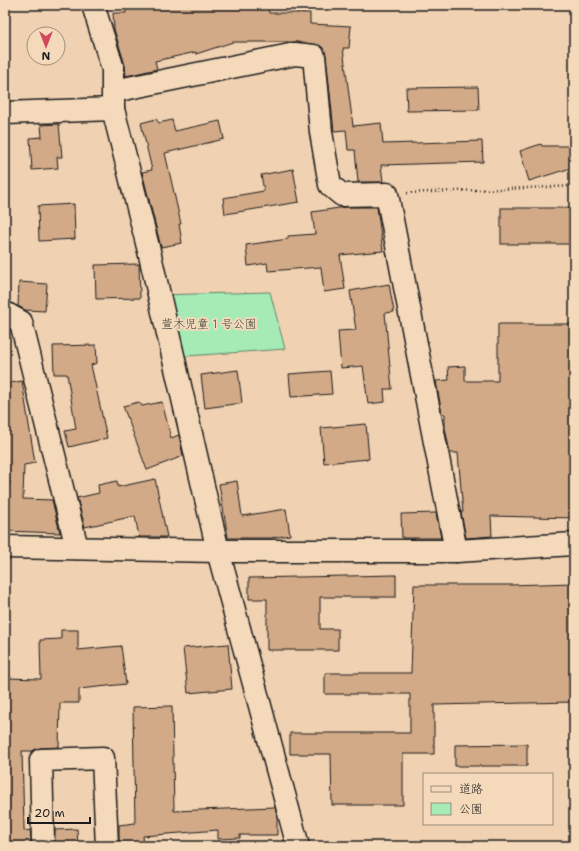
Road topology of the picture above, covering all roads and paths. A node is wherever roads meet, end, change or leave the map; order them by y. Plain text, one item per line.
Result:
1 (93, 5) edge
2 (114, 100) junction
3 (5, 113) edge
4 (574, 186) edge
5 (387, 194) junction
6 (5, 313) edge
7 (574, 544) edge
8 (5, 547) edge
9 (77, 548) junction
10 (218, 550) junction
11 (456, 551) junction
12 (43, 840) dead end
13 (107, 846) edge
14 (298, 846) edge

1 - 2 street
2 - 3 street
2 - 5 street
2 - 10 street
4 - 5 path
5 - 11 street
6 - 9 street
7 - 11 street
8 - 9 street
9 - 10 street
10 - 11 street
10 - 14 street
12 - 13 street

